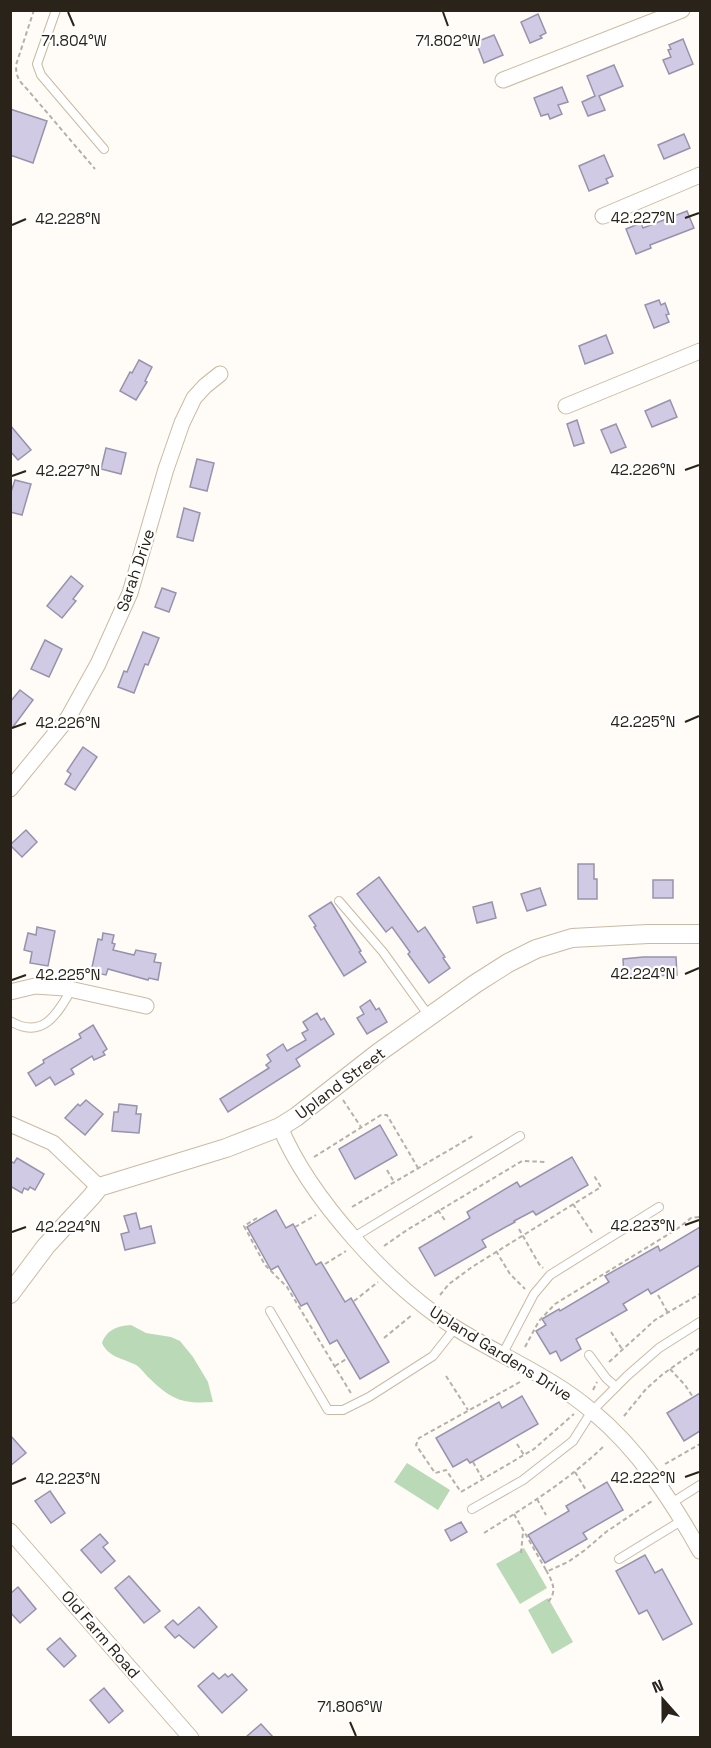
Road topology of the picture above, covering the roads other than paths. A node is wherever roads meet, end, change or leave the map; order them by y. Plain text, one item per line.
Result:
1 (56, 10) edge
2 (682, 10) edge
3 (503, 80) dead end
4 (104, 149) dead end
5 (700, 175) edge
6 (603, 216) dead end
7 (700, 351) edge
8 (220, 374) dead end
9 (566, 406) dead end
10 (10, 789) edge
11 (339, 901) dead end
12 (700, 934) edge
13 (70, 990) junction
14 (10, 992) edge
15 (146, 1006) dead end
16 (429, 1016) junction
17 (10, 1021) edge
18 (10, 1124) edge
19 (280, 1127) junction
20 (520, 1136) dead end
21 (99, 1187) junction
22 (659, 1207) dead end
23 (351, 1243) junction
24 (10, 1294) edge
25 (270, 1311) dead end
26 (700, 1322) edge
27 (455, 1328) junction
28 (502, 1355) junction
29 (589, 1355) dead end
30 (616, 1387) junction
31 (592, 1411) junction
32 (700, 1485) edge
33 (663, 1502) junction
34 (472, 1509) dead end
35 (681, 1521) junction
36 (10, 1531) edge
37 (700, 1551) edge
38 (618, 1559) dead end
39 (191, 1737) edge

1 - 4 lane
2 - 3 street
5 - 6 street
7 - 9 street
8 - 10 street, Sarah Drive
11 - 16 lane
12 - 16 street, Upland Street
13 - 14 street
13 - 15 street
13 - 17 lane
16 - 19 street, Upland Street
18 - 21 street
19 - 21 street, Upland Street
19 - 23 street, Upland Gardens Drive
20 - 23 lane
21 - 24 street
22 - 28 lane
23 - 27 street, Upland Gardens Drive
25 - 27 lane
26 - 30 lane
27 - 28 street, Upland Gardens Drive
28 - 31 street, Upland Gardens Drive
29 - 30 lane
30 - 31 lane
31 - 33 street, Upland Gardens Drive
31 - 34 lane
32 - 33 lane
33 - 35 street, Upland Gardens Drive
35 - 37 street, Upland Gardens Drive
35 - 38 lane
36 - 39 street, Old Farm Road

